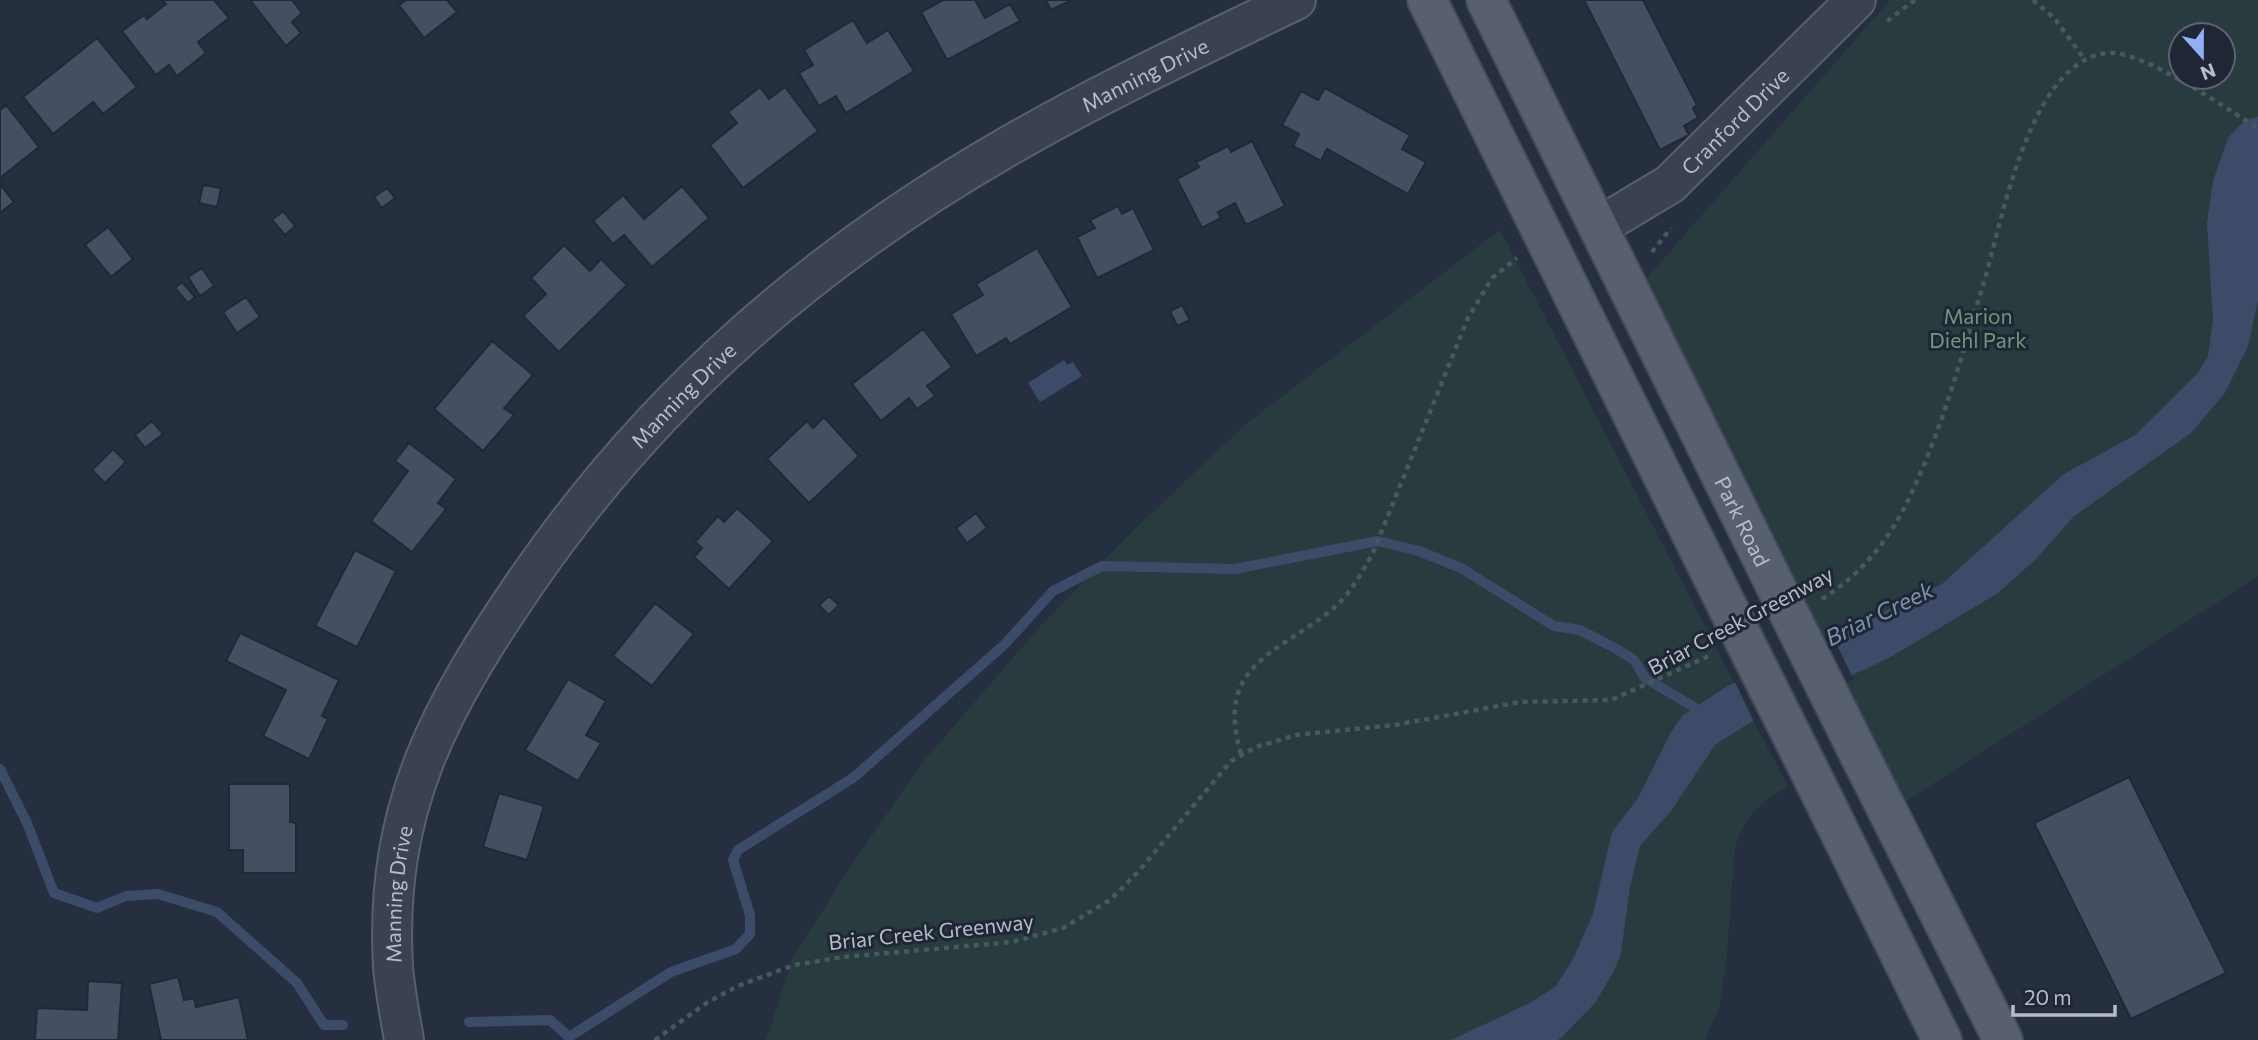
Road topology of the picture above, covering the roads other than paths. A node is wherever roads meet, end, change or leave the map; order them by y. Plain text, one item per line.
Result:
1 (1296, 0) edge
2 (1427, 0) edge
3 (1486, 0) edge
4 (1856, 0) edge
5 (1600, 226) junction
6 (404, 1040) edge
7 (1942, 1040) edge
8 (2003, 1040) edge

1 - 6 street, Manning Drive
2 - 7 main road, bridge
3 - 5 main road, Park Road
4 - 5 street, Cranford Drive
5 - 8 main road, Park Road, bridge

